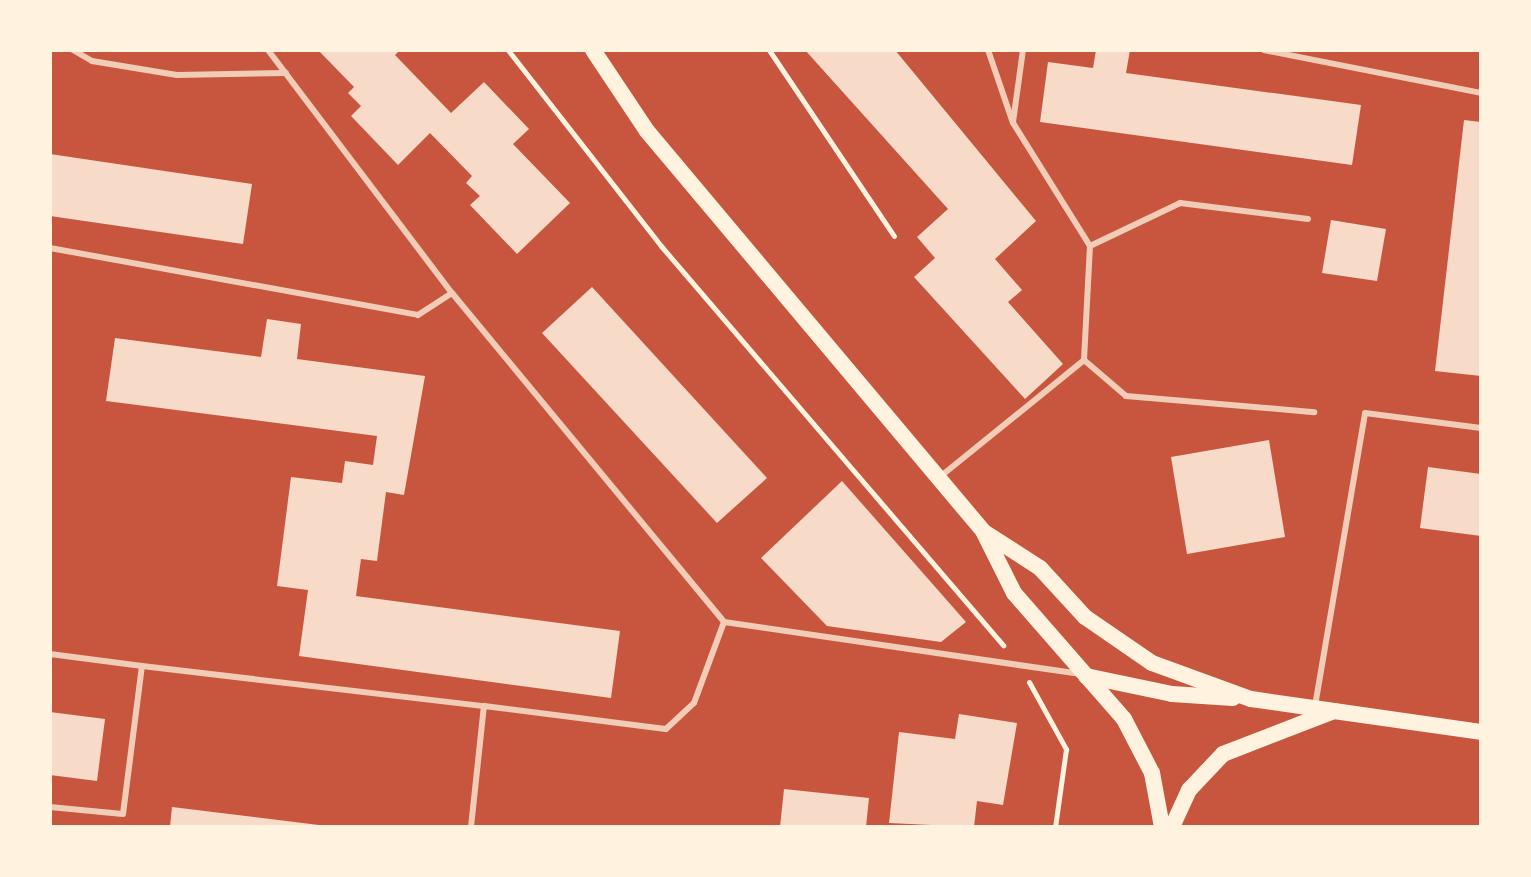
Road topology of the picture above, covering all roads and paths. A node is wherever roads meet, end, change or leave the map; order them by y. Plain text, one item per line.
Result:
1 (73, 50) edge
2 (268, 50) edge
3 (508, 50) edge
4 (593, 50) edge
5 (769, 50) edge
6 (988, 50) edge
7 (1023, 50) edge
8 (1264, 50) edge
9 (286, 73) junction
10 (1481, 93) edge
11 (1013, 123) junction
12 (1308, 219) dead end
13 (894, 236) dead end
14 (1090, 246) junction
15 (50, 248) edge
16 (452, 293) junction
17 (1084, 360) junction
18 (1314, 412) dead end
19 (1481, 428) edge
20 (938, 479) junction
21 (984, 532) junction
22 (724, 622) junction
23 (50, 654) edge
24 (1019, 664) junction
25 (142, 666) junction
26 (1086, 676) junction
27 (1251, 699) junction
28 (484, 706) junction
29 (1315, 706) junction
30 (1334, 711) junction
31 (1481, 732) edge
32 (50, 807) edge
33 (471, 827) edge
34 (1055, 827) edge
35 (1162, 827) edge
36 (1172, 827) edge

1 - 9 lane
2 - 9 lane
3 - 24 path
4 - 20 main road
5 - 13 path
6 - 11 lane
7 - 11 lane
8 - 10 lane
9 - 16 lane
11 - 14 lane
12 - 14 lane
14 - 17 lane
15 - 16 lane
16 - 22 lane
17 - 18 lane
17 - 20 lane
19 - 29 lane
20 - 21 main road
21 - 26 main road
21 - 27 main road
22 - 24 lane
22 - 28 lane
23 - 25 lane
24 - 26 lane
24 - 34 path
25 - 28 lane
25 - 32 lane
26 - 27 main road
26 - 35 main road
27 - 29 main road
28 - 33 lane
29 - 30 main road
30 - 31 main road
30 - 36 main road

